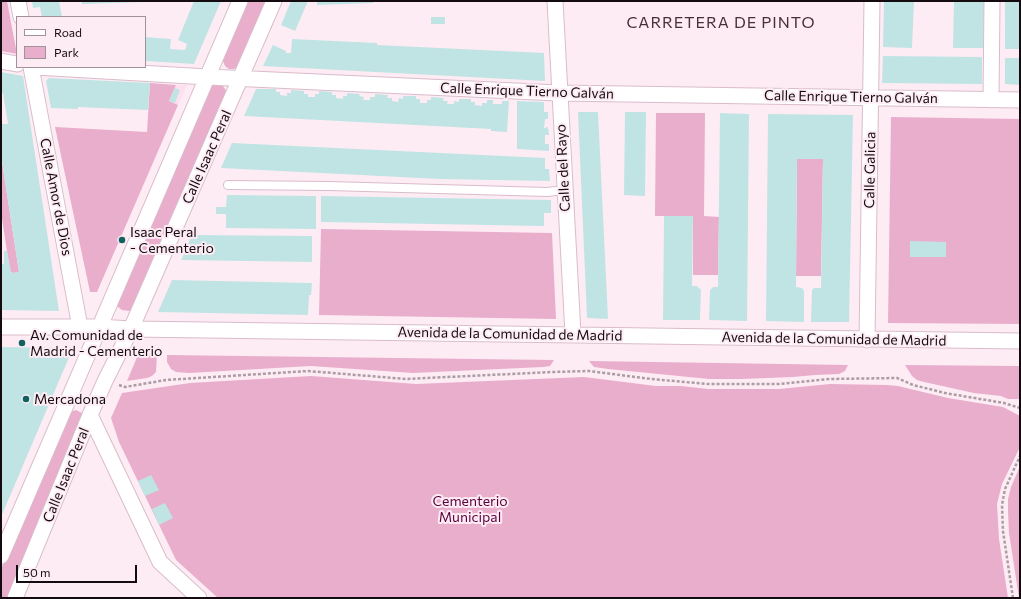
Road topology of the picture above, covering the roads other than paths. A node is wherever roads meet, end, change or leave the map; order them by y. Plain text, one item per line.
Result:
1 (18, 1) edge
2 (240, 1) edge
3 (274, 1) edge
4 (554, 1) edge
5 (872, 1) edge
6 (992, 1) edge
7 (21, 16) edge
8 (1, 61) edge
9 (16, 64) edge
10 (31, 68) edge
11 (51, 68) edge
12 (208, 77) junction
13 (241, 78) junction
14 (559, 93) junction
15 (871, 98) junction
16 (991, 100) junction
17 (1020, 100) edge
18 (228, 185) dead end
19 (565, 190) junction
20 (1, 327) edge
21 (80, 327) junction
22 (100, 327) junction
23 (131, 329) junction
24 (573, 334) junction
25 (867, 340) junction
26 (1020, 341) edge
27 (90, 415) junction
28 (1, 556) edge
29 (15, 598) edge
30 (199, 598) edge

1 - 7 street
2 - 12 street, Calle Isaac Peral
3 - 13 street, Calle Isaac Peral
4 - 14 street, Calle del Rayo
5 - 15 street, Calle Galicia
6 - 16 street
8 - 9 street
10 - 21 street, Calle Amor de Dios
11 - 12 street, Calle Enrique Tierno Galván
12 - 13 street, Calle Enrique Tierno Galván
12 - 22 street, Calle Isaac Peral
13 - 14 street, Calle Enrique Tierno Galván
13 - 23 street, Calle Isaac Peral
14 - 15 street, Calle Enrique Tierno Galván
14 - 19 street, Calle del Rayo
15 - 16 street, Calle Enrique Tierno Galván
15 - 25 street, Calle Galicia
16 - 17 street, Calle Enrique Tierno Galván
18 - 19 lane
19 - 24 street, Calle del Rayo
20 - 21 street, Avenida de la Comunidad de Madrid
21 - 22 street, Avenida de la Comunidad de Madrid
22 - 23 street, Avenida de la Comunidad de Madrid
22 - 28 street, Calle Isaac Peral
23 - 24 street, Avenida de la Comunidad de Madrid
23 - 27 street, Calle Isaac Peral
24 - 25 street, Avenida de la Comunidad de Madrid
25 - 26 street, Avenida de la Comunidad de Madrid
27 - 29 street, Calle Isaac Peral
27 - 30 street

